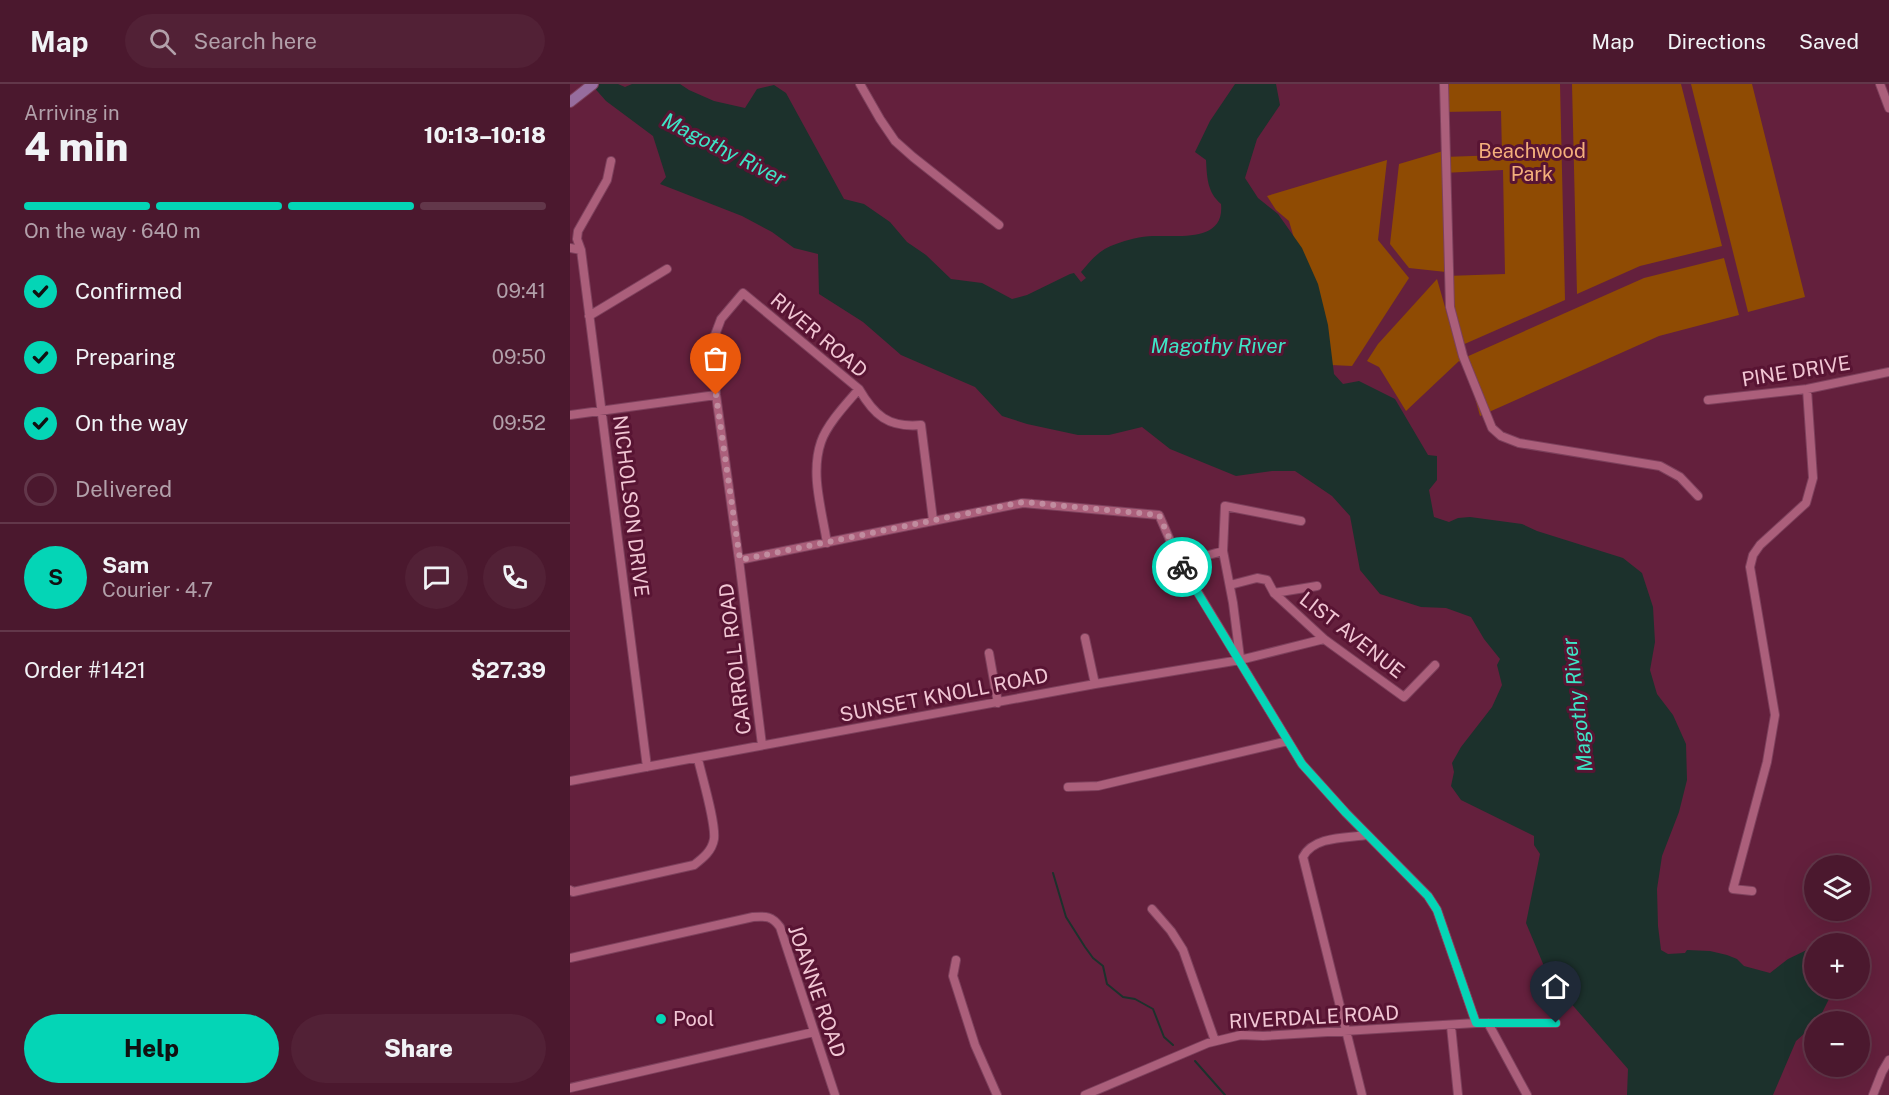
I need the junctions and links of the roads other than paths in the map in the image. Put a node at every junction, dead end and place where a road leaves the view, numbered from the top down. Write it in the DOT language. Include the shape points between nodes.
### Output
graph roads {
  1 [pos="593,84"];
  2 [pos="860,84"];
  3 [pos="1444,84"];
  4 [pos="1880,84"];
  5 [pos="570,102"];
  6 [pos="1889,108"];
  7 [pos="611,162"];
  8 [pos="999,225"];
  9 [pos="570,248"];
  10 [pos="581,249"];
  11 [pos="667,269"];
  12 [pos="743,293"];
  13 [pos="589,316"];
  14 [pos="1889,372"];
  15 [pos="859,388"];
  16 [pos="1807,388"];
  17 [pos="716,395"];
  18 [pos="1708,400"];
  19 [pos="602,411"];
  20 [pos="570,415"];
  21 [pos="1698,496"];
  22 [pos="933,520"];
  23 [pos="1301,521"];
  24 [pos="827,543"];
  25 [pos="1223,551"];
  26 [pos="740,560"];
  27 [pos="1180,563"];
  28 [pos="1230,585"];
  29 [pos="1317,586"];
  30 [pos="1274,593"];
  31 [pos="1085,638"];
  32 [pos="1324,639"];
  33 [pos="989,653"];
  34 [pos="1240,660"];
  35 [pos="1436,665"];
  36 [pos="1095,684"];
  37 [pos="998,703"];
  38 [pos="1288,741"];
  39 [pos="762,745"];
  40 [pos="698,759"];
  41 [pos="647,767"];
  42 [pos="570,781"];
  43 [pos="1068,787"];
  44 [pos="1367,835"];
  45 [pos="570,890"];
  46 [pos="1752,891"];
  47 [pos="1152,909"];
  48 [pos="570,958"];
  49 [pos="956,960"];
  50 [pos="1476,1023"];
  51 [pos="1488,1023"];
  52 [pos="1556,1023"];
  53 [pos="1451,1026"];
  54 [pos="1347,1031"];
  55 [pos="814,1032"];
  56 [pos="1215,1041"];
  57 [pos="1889,1060"];
  58 [pos="570,1088"];
  59 [pos="835,1095"];
  60 [pos="997,1095"];
  61 [pos="1085,1095"];
  62 [pos="1362,1095"];
  63 [pos="1458,1095"];
  64 [pos="1527,1095"];
  65 [pos="1873,1095"];
  1 -- 5 [label="main road"];
  2 -- 8 [label="street" via="895,141"];
  3 -- 21 [label="street" via="1450,307 1463,356 1492,428 1520,443 1660,466 1680,477"];
  4 -- 6 [label="street"];
  7 -- 10 [label="street, NICHOLSON DRIVE" via="607,180 578,231"];
  9 -- 10 [label="street"];
  10 -- 13 [label="street, NICHOLSON DRIVE"];
  11 -- 13 [label="street"];
  12 -- 15 [label="street, RIVER ROAD"];
  12 -- 17 [label="street, CARROLL ROAD" via="721,319 712,343"];
  13 -- 19 [label="street, NICHOLSON DRIVE"];
  14 -- 16 [label="street, PINE DRIVE"];
  15 -- 22 [label="street, RIVER ROAD" via="870,407 885,420 906,426 921,425"];
  15 -- 24 [label="street" via="821,440 815,468"];
  16 -- 18 [label="street, PINE DRIVE"];
  16 -- 46 [label="street" via="1813,478 1806,503 1760,545 1750,567 1775,715 1767,762 1733,889"];
  17 -- 19 [label="street"];
  17 -- 26 [label="street, CARROLL ROAD"];
  19 -- 20 [label="street"];
  19 -- 41 [label="street, NICHOLSON DRIVE"];
  22 -- 24 [label="street"];
  22 -- 27 [label="street" via="1023,502 1159,515"];
  23 -- 25 [label="street" via="1225,506"];
  24 -- 26 [label="street"];
  25 -- 27 [label="street"];
  25 -- 28 [label="street"];
  26 -- 39 [label="street, CARROLL ROAD"];
  27 -- 34 [label="street"];
  28 -- 30 [label="street, LIST AVENUE" via="1263,578"];
  28 -- 34 [label="street"];
  29 -- 30 [label="street"];
  30 -- 32 [label="street, LIST AVENUE"];
  31 -- 36 [label="street"];
  32 -- 34 [label="street, SUNSET KNOLL ROAD"];
  32 -- 35 [label="street, LIST AVENUE" via="1404,697"];
  33 -- 37 [label="street"];
  34 -- 36 [label="street, SUNSET KNOLL ROAD"];
  34 -- 38 [label="street"];
  36 -- 37 [label="street, SUNSET KNOLL ROAD"];
  37 -- 39 [label="street, SUNSET KNOLL ROAD"];
  38 -- 43 [label="street" via="1098,786"];
  38 -- 44 [label="street" via="1302,764"];
  39 -- 40 [label="street, SUNSET KNOLL ROAD"];
  40 -- 41 [label="street, SUNSET KNOLL ROAD"];
  40 -- 45 [label="street" via="713,824 714,840 706,856 694,865"];
  41 -- 42 [label="street, SUNSET KNOLL ROAD"];
  44 -- 50 [label="street" via="1419,885 1437,910"];
  44 -- 54 [label="street" via="1323,841 1312,845 1303,857"];
  47 -- 56 [label="street" via="1183,950"];
  48 -- 55 [label="street, JOANNE ROAD" via="769,916 780,927"];
  49 -- 60 [label="street" via="953,976 975,1045"];
  50 -- 51 [label="street, RIVERDALE ROAD"];
  50 -- 53 [label="street, RIVERDALE ROAD"];
  51 -- 52 [label="street, RIVERDALE ROAD"];
  51 -- 64 [label="street"];
  53 -- 54 [label="street, RIVERDALE ROAD"];
  53 -- 63 [label="street"];
  54 -- 56 [label="street, RIVERDALE ROAD" via="1242,1035"];
  54 -- 62 [label="street"];
  55 -- 58 [label="street"];
  55 -- 59 [label="street, JOANNE ROAD"];
  56 -- 61 [label="street, RIVERDALE ROAD"];
  57 -- 65 [label="street"];
}
